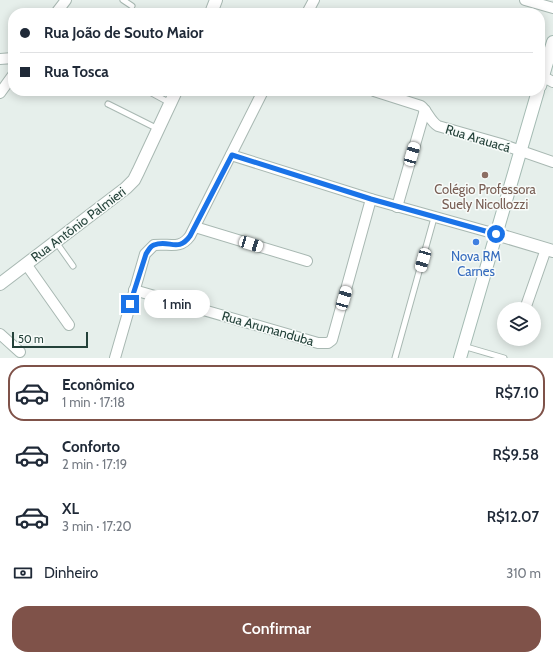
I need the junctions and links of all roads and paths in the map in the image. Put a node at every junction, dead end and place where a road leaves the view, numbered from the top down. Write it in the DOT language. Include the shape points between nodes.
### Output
graph roads {
  1 [pos="66,0"];
  2 [pos="123,0"];
  3 [pos="526,0"];
  4 [pos="132,6"];
  5 [pos="60,8"];
  6 [pos="553,8"];
  7 [pos="553,42"];
  8 [pos="545,75"];
  9 [pos="8,82"];
  10 [pos="0,93"];
  11 [pos="157,96"];
  12 [pos="174,96"];
  13 [pos="261,96"];
  14 [pos="391,96"];
  15 [pos="537,96"];
  16 [pos="108,104"];
  17 [pos="171,104"];
  18 [pos="425,110"];
  19 [pos="159,130"];
  20 [pos="521,151"];
  21 [pos="232,155"];
  22 [pos="553,162"];
  23 [pos="371,199"];
  24 [pos="397,207"];
  25 [pos="434,218"];
  26 [pos="194,227"];
  27 [pos="496,234"];
  28 [pos="55,242"];
  29 [pos="549,250"];
  30 [pos="307,261"];
  31 [pos="26,264"];
  32 [pos="73,266"];
  33 [pos="0,284"];
  34 [pos="134,290"];
  35 [pos="528,302"];
  36 [pos="69,325"];
  37 [pos="0,334"];
  38 [pos="463,346"];
  39 [pos="20,352"];
  40 [pos="115,358"];
  41 [pos="396,358"];
  42 [pos="460,358"];
  43 [pos="504,358"];
  1 -- 5 [label="street"];
  2 -- 4 [label="lane"];
  3 -- 6 [label="street"];
  7 -- 8 [label="street"];
  9 -- 10 [label="street"];
  11 -- 17 [label="lane"];
  12 -- 17 [label="street, Rua Antônio Palmieri"];
  13 -- 21 [label="street"];
  14 -- 18 [label="street, Rua Arauacá" via="412,102"];
  15 -- 20 [label="street"];
  16 -- 19 [label="lane"];
  17 -- 19 [label="street, Rua Antônio Palmieri"];
  18 -- 20 [label="street, Rua Arauacá" via="430,120 438,126"];
  18 -- 24 [label="street"];
  19 -- 28 [label="street, Rua Antônio Palmieri" via="130,184"];
  20 -- 22 [label="street, Rua Arauacá"];
  20 -- 27 [label="street"];
  21 -- 23 [label="street"];
  21 -- 26 [label="street"];
  23 -- 24 [label="street"];
  23 -- 34 [label="street, Rua Arumanduba" via="332,340 328,343 318,343"];
  24 -- 25 [label="street"];
  25 -- 27 [label="street"];
  25 -- 41 [label="lane"];
  26 -- 30 [label="street"];
  26 -- 34 [label="street" via="181,245 154,245 150,248"];
  27 -- 29 [label="street"];
  27 -- 38 [label="street"];
  28 -- 31 [label="street, Rua Antônio Palmieri"];
  28 -- 32 [label="lane"];
  29 -- 35 [label="street"];
  31 -- 33 [label="street, Rua Antônio Palmieri"];
  31 -- 36 [label="street"];
  34 -- 40 [label="street"];
  37 -- 39 [label="street"];
  38 -- 42 [label="street"];
  38 -- 43 [label="lane"];
}
